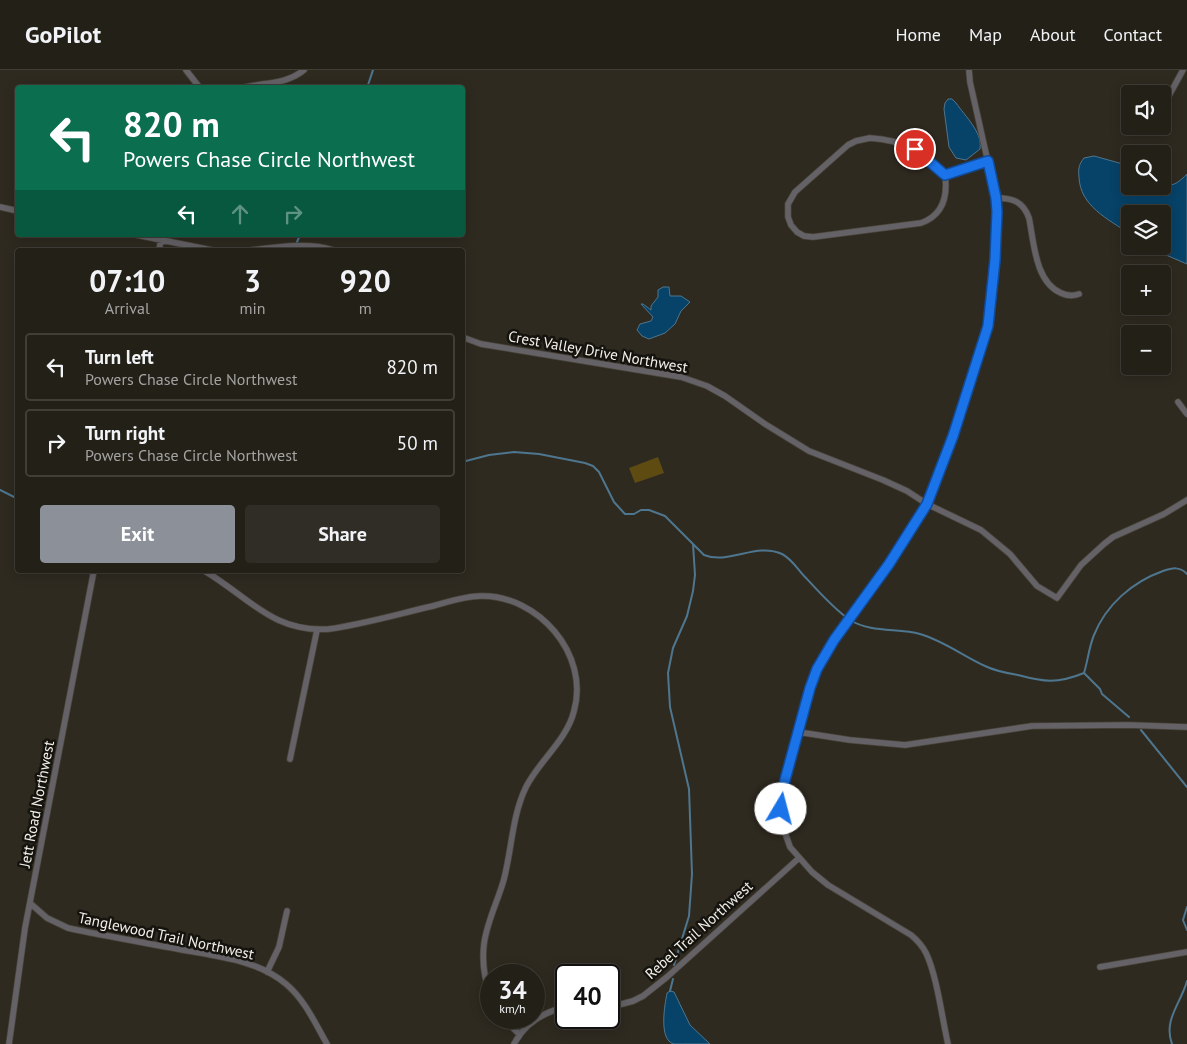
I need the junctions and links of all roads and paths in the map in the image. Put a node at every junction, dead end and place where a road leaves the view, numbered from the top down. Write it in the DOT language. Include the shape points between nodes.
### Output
graph roads {
  1 [pos="186,70"];
  2 [pos="304,70"];
  3 [pos="969,70"];
  4 [pos="1184,70"];
  5 [pos="198,85"];
  6 [pos="262,85"];
  7 [pos="1171,92"];
  8 [pos="988,161"];
  9 [pos="945,175"];
  10 [pos="996,198"];
  11 [pos="0,207"];
  12 [pos="15,210"];
  13 [pos="161,237"];
  14 [pos="203,248"];
  15 [pos="274,248"];
  16 [pos="323,248"];
  17 [pos="1079,294"];
  18 [pos="465,338"];
  19 [pos="1178,402"];
  20 [pos="1187,414"];
  21 [pos="1187,500"];
  22 [pos="927,504"];
  23 [pos="93,573"];
  24 [pos="207,573"];
  25 [pos="317,630"];
  26 [pos="1187,728"];
  27 [pos="798,732"];
  28 [pos="290,759"];
  29 [pos="798,858"];
  30 [pos="30,904"];
  31 [pos="287,910"];
  32 [pos="1187,952"];
  33 [pos="484,964"];
  34 [pos="1100,967"];
  35 [pos="268,972"];
  36 [pos="620,1004"];
  37 [pos="555,1010"];
  38 [pos="514,1029"];
  39 [pos="519,1034"];
  40 [pos="9,1044"];
  41 [pos="327,1044"];
  42 [pos="514,1044"];
  43 [pos="948,1044"];
  1 -- 5 [label="street"];
  2 -- 6 [label="street" via="283,82"];
  3 -- 8 [label="street"];
  4 -- 7 [label="street"];
  8 -- 9 [label="street"];
  8 -- 10 [label="street"];
  9 -- 9 [label="street" via="943,205 934,217 921,223 813,237 797,232 788,217 788,204 795,192 848,145 862,139 880,138 907,145"];
  10 -- 17 [label="street" via="1014,200 1026,210 1040,271 1047,284 1062,294"];
  10 -- 22 [label="street" via="995,260 988,326 953,436"];
  11 -- 12 [label="street"];
  13 -- 14 [label="street"];
  15 -- 16 [label="street"];
  18 -- 22 [label="street, Crest Valley Drive Northwest" via="481,344 695,381 726,396 809,451 883,480"];
  19 -- 20 [label="street"];
  21 -- 22 [label="street, Crest Valley Drive Northwest" via="1104,544 1081,565 1057,598 1038,586 991,537"];
  22 -- 27 [label="street" via="825,654 810,688"];
  23 -- 30 [label="street, Jett Road Northwest"];
  24 -- 25 [label="street" via="274,619 295,627"];
  25 -- 28 [label="street"];
  25 -- 33 [label="street" via="341,628 469,597 493,596 535,612 555,631 569,654 577,683 574,712 520,799 504,877 484,943"];
  26 -- 27 [label="street" via="1128,724 1032,726 905,745"];
  27 -- 29 [label="street" via="781,809 785,836"];
  29 -- 36 [label="street, Rebel Trail Northwest" via="667,977 636,999"];
  29 -- 43 [label="street" via="828,885 920,943 932,970"];
  30 -- 35 [label="street, Tanglewood Trail Northwest" via="47,918 68,928 237,961"];
  30 -- 40 [label="street, Jett Road Northwest"];
  31 -- 35 [label="street" via="279,947"];
  32 -- 34 [label="street"];
  35 -- 41 [label="street, Tanglewood Trail Northwest" via="299,998"];
  37 -- 39 [label="street" via="537,1018"];
  38 -- 39 [label="street"];
  39 -- 42 [label="street"];
}
